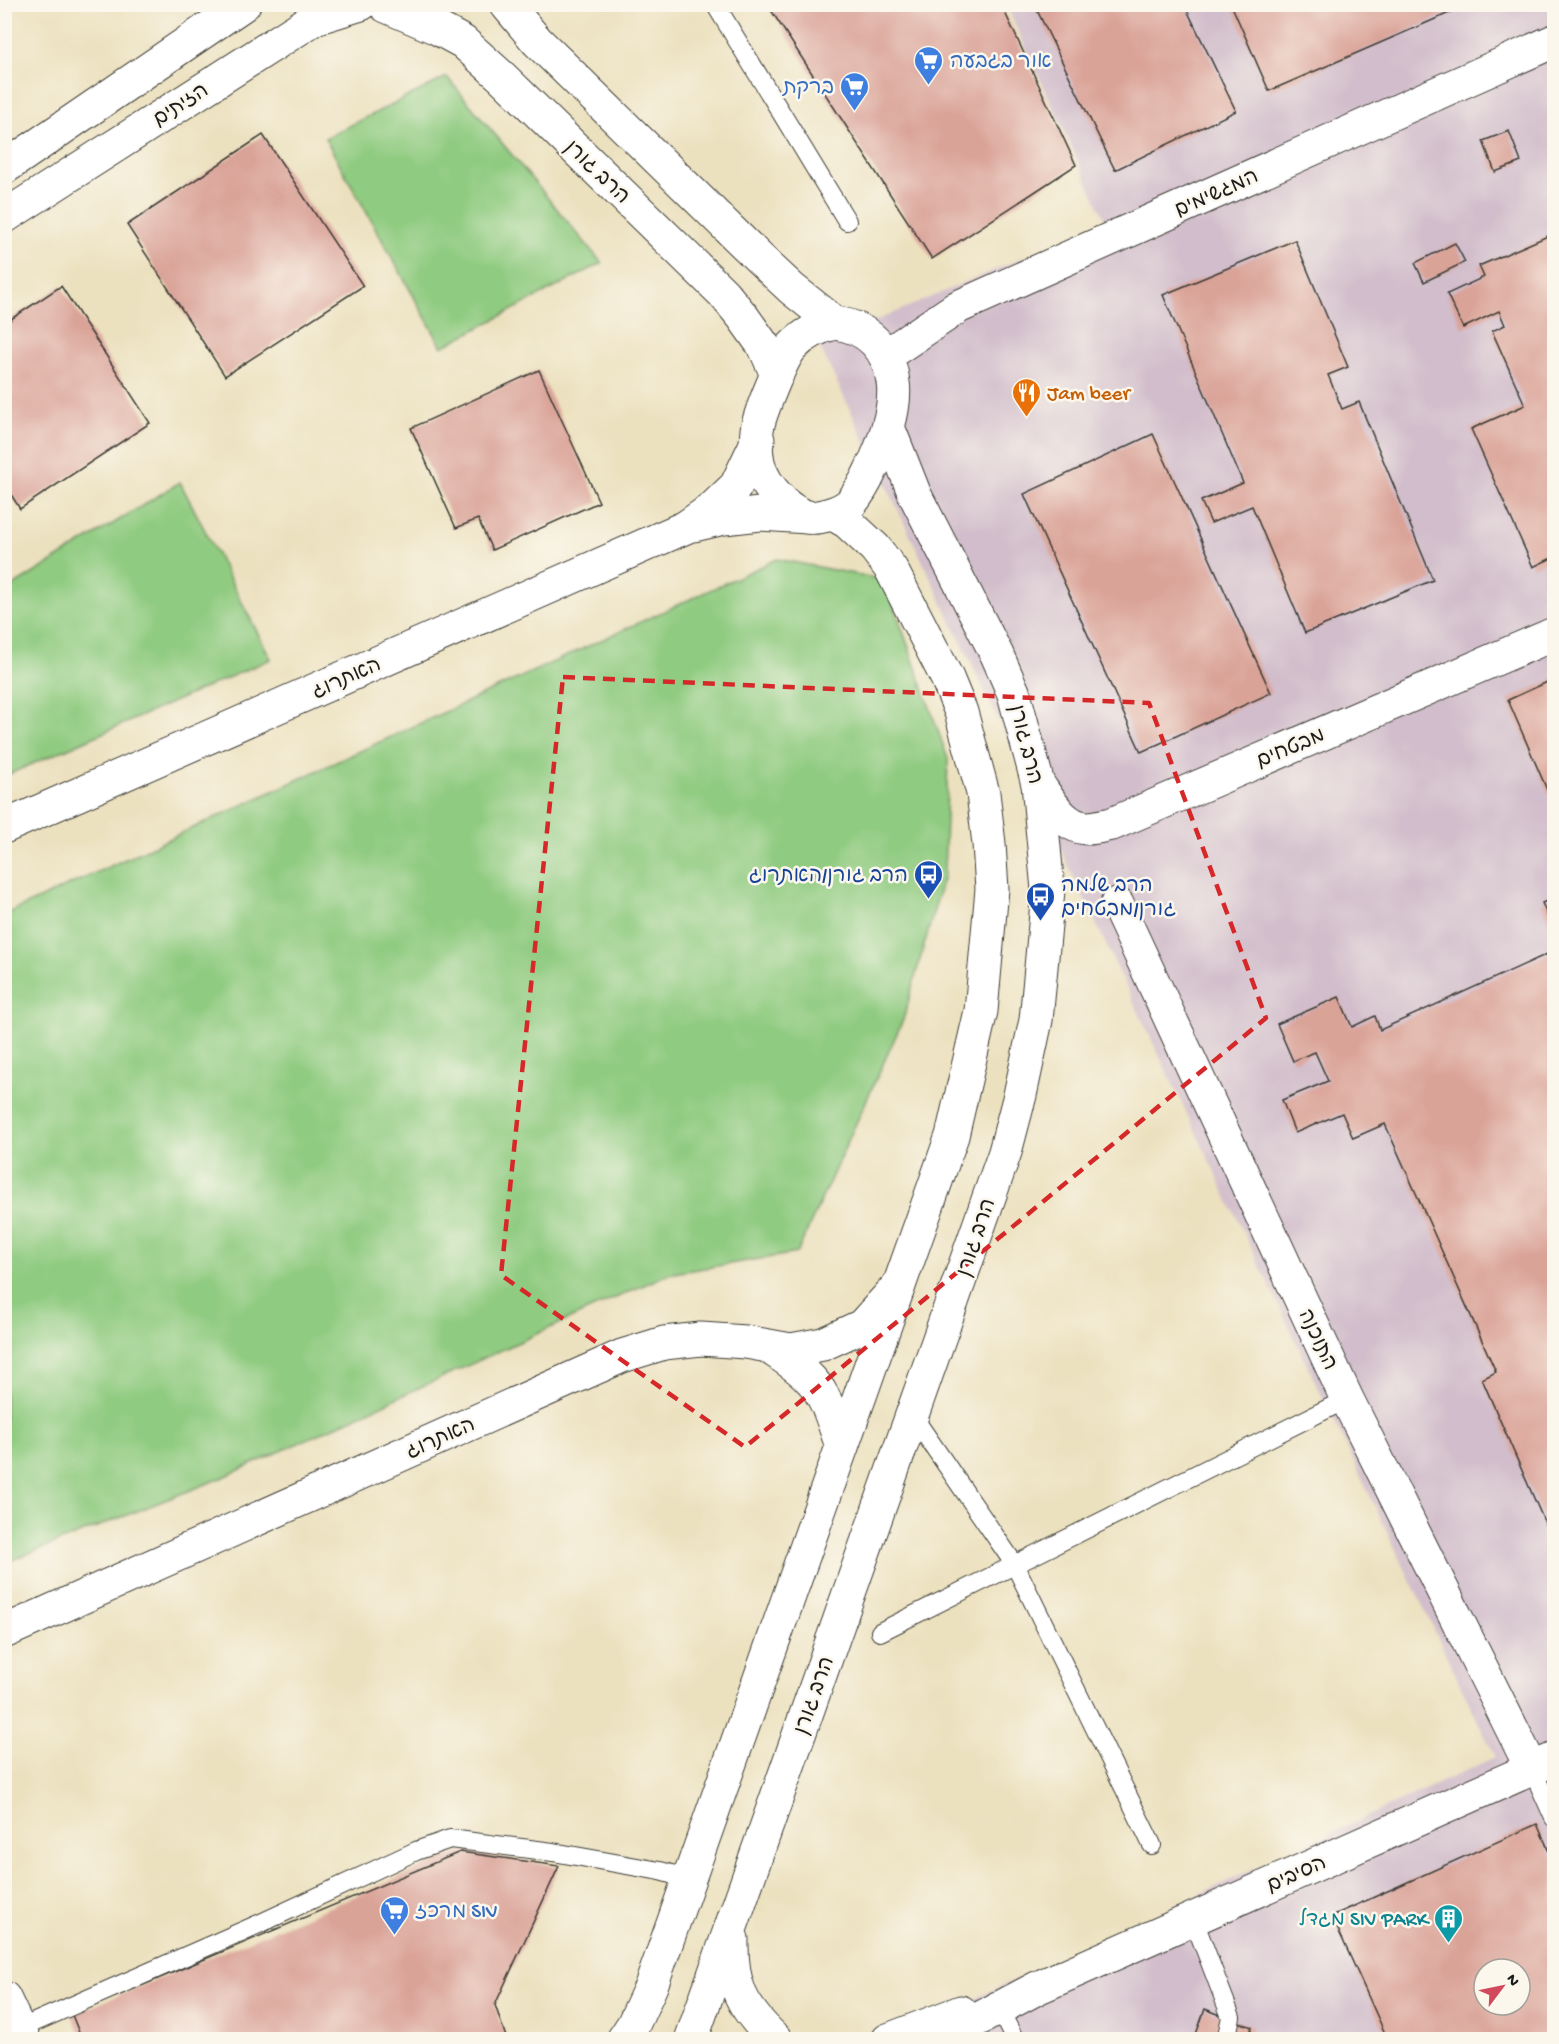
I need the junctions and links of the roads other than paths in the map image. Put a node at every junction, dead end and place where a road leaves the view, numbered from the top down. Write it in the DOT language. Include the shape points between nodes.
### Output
graph roads {
  1 [pos="244,4"];
  2 [pos="506,4"];
  3 [pos="715,4"];
  4 [pos="387,5"];
  5 [pos="1554,41"];
  6 [pos="4,168"];
  7 [pos="4,218"];
  8 [pos="847,221"];
  9 [pos="835,323"];
  10 [pos="885,356"];
  11 [pos="777,375"];
  12 [pos="888,427"];
  13 [pos="758,440"];
  14 [pos="820,516"];
  15 [pos="687,527"];
  16 [pos="1554,634"];
  17 [pos="1038,784"];
  18 [pos="4,827"];
  19 [pos="1117,904"];
  20 [pos="899,1285"];
  21 [pos="765,1345"];
  22 [pos="1347,1399"];
  23 [pos="912,1415"];
  24 [pos="842,1446"];
  25 [pos="1015,1565"];
  26 [pos="4,1632"];
  27 [pos="880,1632"];
  28 [pos="1543,1764"];
  29 [pos="1554,1818"];
  30 [pos="1152,1845"];
  31 [pos="689,1879"];
  32 [pos="1193,1918"];
  33 [pos="732,1923"];
  34 [pos="4,1998"];
  35 [pos="996,2004"];
  36 [pos="22,2034"];
  37 [pos="623,2040"];
  38 [pos="691,2040"];
  39 [pos="776,2040"];
  40 [pos="888,2040"];
  41 [pos="939,2040"];
  42 [pos="1015,2040"];
  43 [pos="1226,2040"];
  1 -- 6 [label="street"];
  2 -- 9 [label="street" via="537,41 750,250"];
  3 -- 8 [label="lane"];
  4 -- 7 [label="street, הזיתים" via="315,18"];
  4 -- 11 [label="street, הרב גורן" via="463,42 503,78 723,293 765,348"];
  5 -- 10 [label="street, המגשימים" via="958,307"];
  9 -- 10 [label="street" via="864,331"];
  9 -- 11 [label="street" via="819,327 791,348"];
  10 -- 12 [label="street" via="893,383"];
  11 -- 13 [label="street" via="757,429"];
  12 -- 14 [label="street" via="863,486 849,505"];
  12 -- 17 [label="street, הרב גורן" via="915,495 1014,693"];
  13 -- 14 [label="street" via="758,462 768,487 785,505"];
  13 -- 15 [label="street, האתרוג" via="736,486"];
  14 -- 15 [label="street, האתרוג" via="760,514"];
  14 -- 20 [label="street" via="847,522 891,569 962,712 983,794 989,844 992,889 981,1011 952,1136"];
  15 -- 18 [label="street, האתרוג"];
  16 -- 17 [label="street, מבטחים" via="1112,824 1086,828 1071,823 1058,813"];
  17 -- 23 [label="street, הרב גורן" via="1048,890 1036,1020 1005,1152"];
  19 -- 22 [label="street, התוכנה"];
  20 -- 21 [label="street" via="862,1326 823,1344 791,1350"];
  20 -- 24 [label="street"];
  21 -- 24 [label="street, האתרוג" via="797,1366 814,1383"];
  21 -- 26 [label="street, האתרוג" via="701,1339 664,1343 622,1356"];
  22 -- 25 [label="lane"];
  22 -- 28 [label="street, התוכנה"];
  23 -- 25 [label="lane"];
  23 -- 33 [label="street, הרב גורן"];
  24 -- 31 [label="street"];
  25 -- 27 [label="lane"];
  25 -- 30 [label="lane"];
  28 -- 29 [label="lane"];
  28 -- 32 [label="street, הסיבים"];
  31 -- 36 [label="lane" via="553,1852 450,1839 416,1851"];
  31 -- 37 [label="street" via="651,1986"];
  32 -- 35 [label="street, הסיבים"];
  32 -- 43 [label="lane" via="1231,2017"];
  33 -- 38 [label="street, הרב גורן"];
  33 -- 39 [label="street" via="736,1985 744,2004"];
  34 -- 36 [label="street"];
  35 -- 40 [label="street, הסיבים"];
  35 -- 41 [label="street, הסיבים"];
  35 -- 42 [label="lane"];
}
